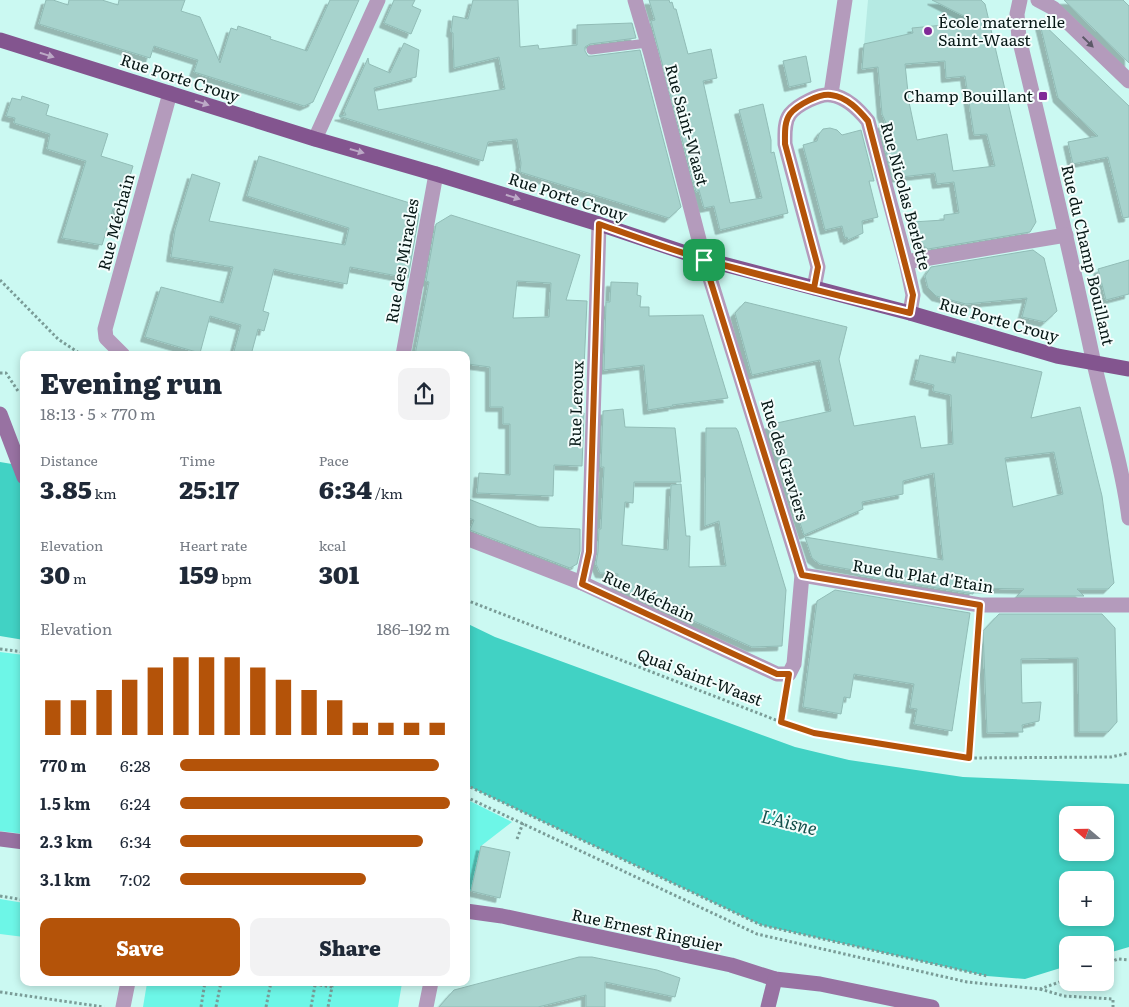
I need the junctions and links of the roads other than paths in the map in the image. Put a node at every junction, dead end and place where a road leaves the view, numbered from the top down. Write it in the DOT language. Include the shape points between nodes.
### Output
graph roads {
  1 [pos="378,0"];
  2 [pos="634,0"];
  3 [pos="844,0"];
  4 [pos="1020,0"];
  5 [pos="1038,0"];
  6 [pos="0,40"];
  7 [pos="647,43"];
  8 [pos="591,50"];
  9 [pos="1129,81"];
  10 [pos="170,93"];
  11 [pos="831,94"];
  12 [pos="315,139"];
  13 [pos="436,174"];
  14 [pos="599,224"];
  15 [pos="1066,235"];
  16 [pos="704,260"];
  17 [pos="906,262"];
  18 [pos="814,288"];
  19 [pos="910,313"];
  20 [pos="119,351"];
  21 [pos="404,351"];
  22 [pos="1094,362"];
  23 [pos="1129,369"];
  24 [pos="0,414"];
  25 [pos="20,466"];
  26 [pos="1129,518"];
  27 [pos="470,540"];
  28 [pos="802,575"];
  29 [pos="582,584"];
  30 [pos="1129,605"];
  31 [pos="789,674"];
  32 [pos="0,839"];
  33 [pos="20,842"];
  34 [pos="470,912"];
  35 [pos="775,979"];
  36 [pos="127,986"];
  37 [pos="430,986"];
  38 [pos="123,1007"];
  39 [pos="426,1007"];
  40 [pos="768,1007"];
  41 [pos="932,1007"];
  1 -- 12 [label="street"];
  2 -- 7 [label="street, Rue Saint-Waast"];
  3 -- 11 [label="street"];
  4 -- 15 [label="street, Rue du Champ Bouillant" via="1017,14 1019,38"];
  5 -- 9 [label="street, one-way" via="1053,8"];
  6 -- 10 [label="main road, Rue Porte Crouy, one-way"];
  7 -- 8 [label="lane"];
  7 -- 16 [label="street, Rue Saint-Waast"];
  10 -- 12 [label="main road, Rue Porte Crouy, one-way"];
  10 -- 20 [label="street, Rue Méchain" via="105,329 106,338"];
  11 -- 17 [label="street, Rue Nicolas Berlette" via="858,109 868,121"];
  11 -- 18 [label="street" via="803,103 790,114 785,128 785,144 818,267"];
  12 -- 13 [label="main road, Rue Porte Crouy, one-way"];
  13 -- 14 [label="main road, Rue Porte Crouy, one-way"];
  13 -- 21 [label="street, Rue des Miracles"];
  14 -- 16 [label="main road, Rue Porte Crouy"];
  14 -- 29 [label="street, Rue Leroux" via="589,552"];
  15 -- 17 [label="street"];
  15 -- 22 [label="street, Rue du Champ Bouillant"];
  16 -- 18 [label="main road, Rue Porte Crouy"];
  16 -- 28 [label="street, Rue des Graviers"];
  17 -- 19 [label="street, Rue Nicolas Berlette" via="913,295"];
  18 -- 19 [label="main road, Rue Porte Crouy"];
  19 -- 22 [label="main road, Rue Porte Crouy" via="1057,356"];
  22 -- 23 [label="main road, Rue Porte Crouy"];
  22 -- 26 [label="street, Rue du Champ Bouillant" via="1125,487"];
  24 -- 25 [label="main road"];
  27 -- 29 [label="street, Rue Méchain"];
  28 -- 30 [label="street, Rue du Plat d'Etain" via="980,605"];
  28 -- 31 [label="street, Rue des Graviers" via="794,664"];
  29 -- 31 [label="street, Rue Méchain" via="777,674"];
  32 -- 33 [label="main road"];
  34 -- 35 [label="main road, Rue Ernest Ringuier" via="731,965"];
  35 -- 40 [label="main road"];
  35 -- 41 [label="main road, Rue Ernest Ringuier" via="820,984"];
  36 -- 38 [label="street"];
  37 -- 39 [label="street"];
}
